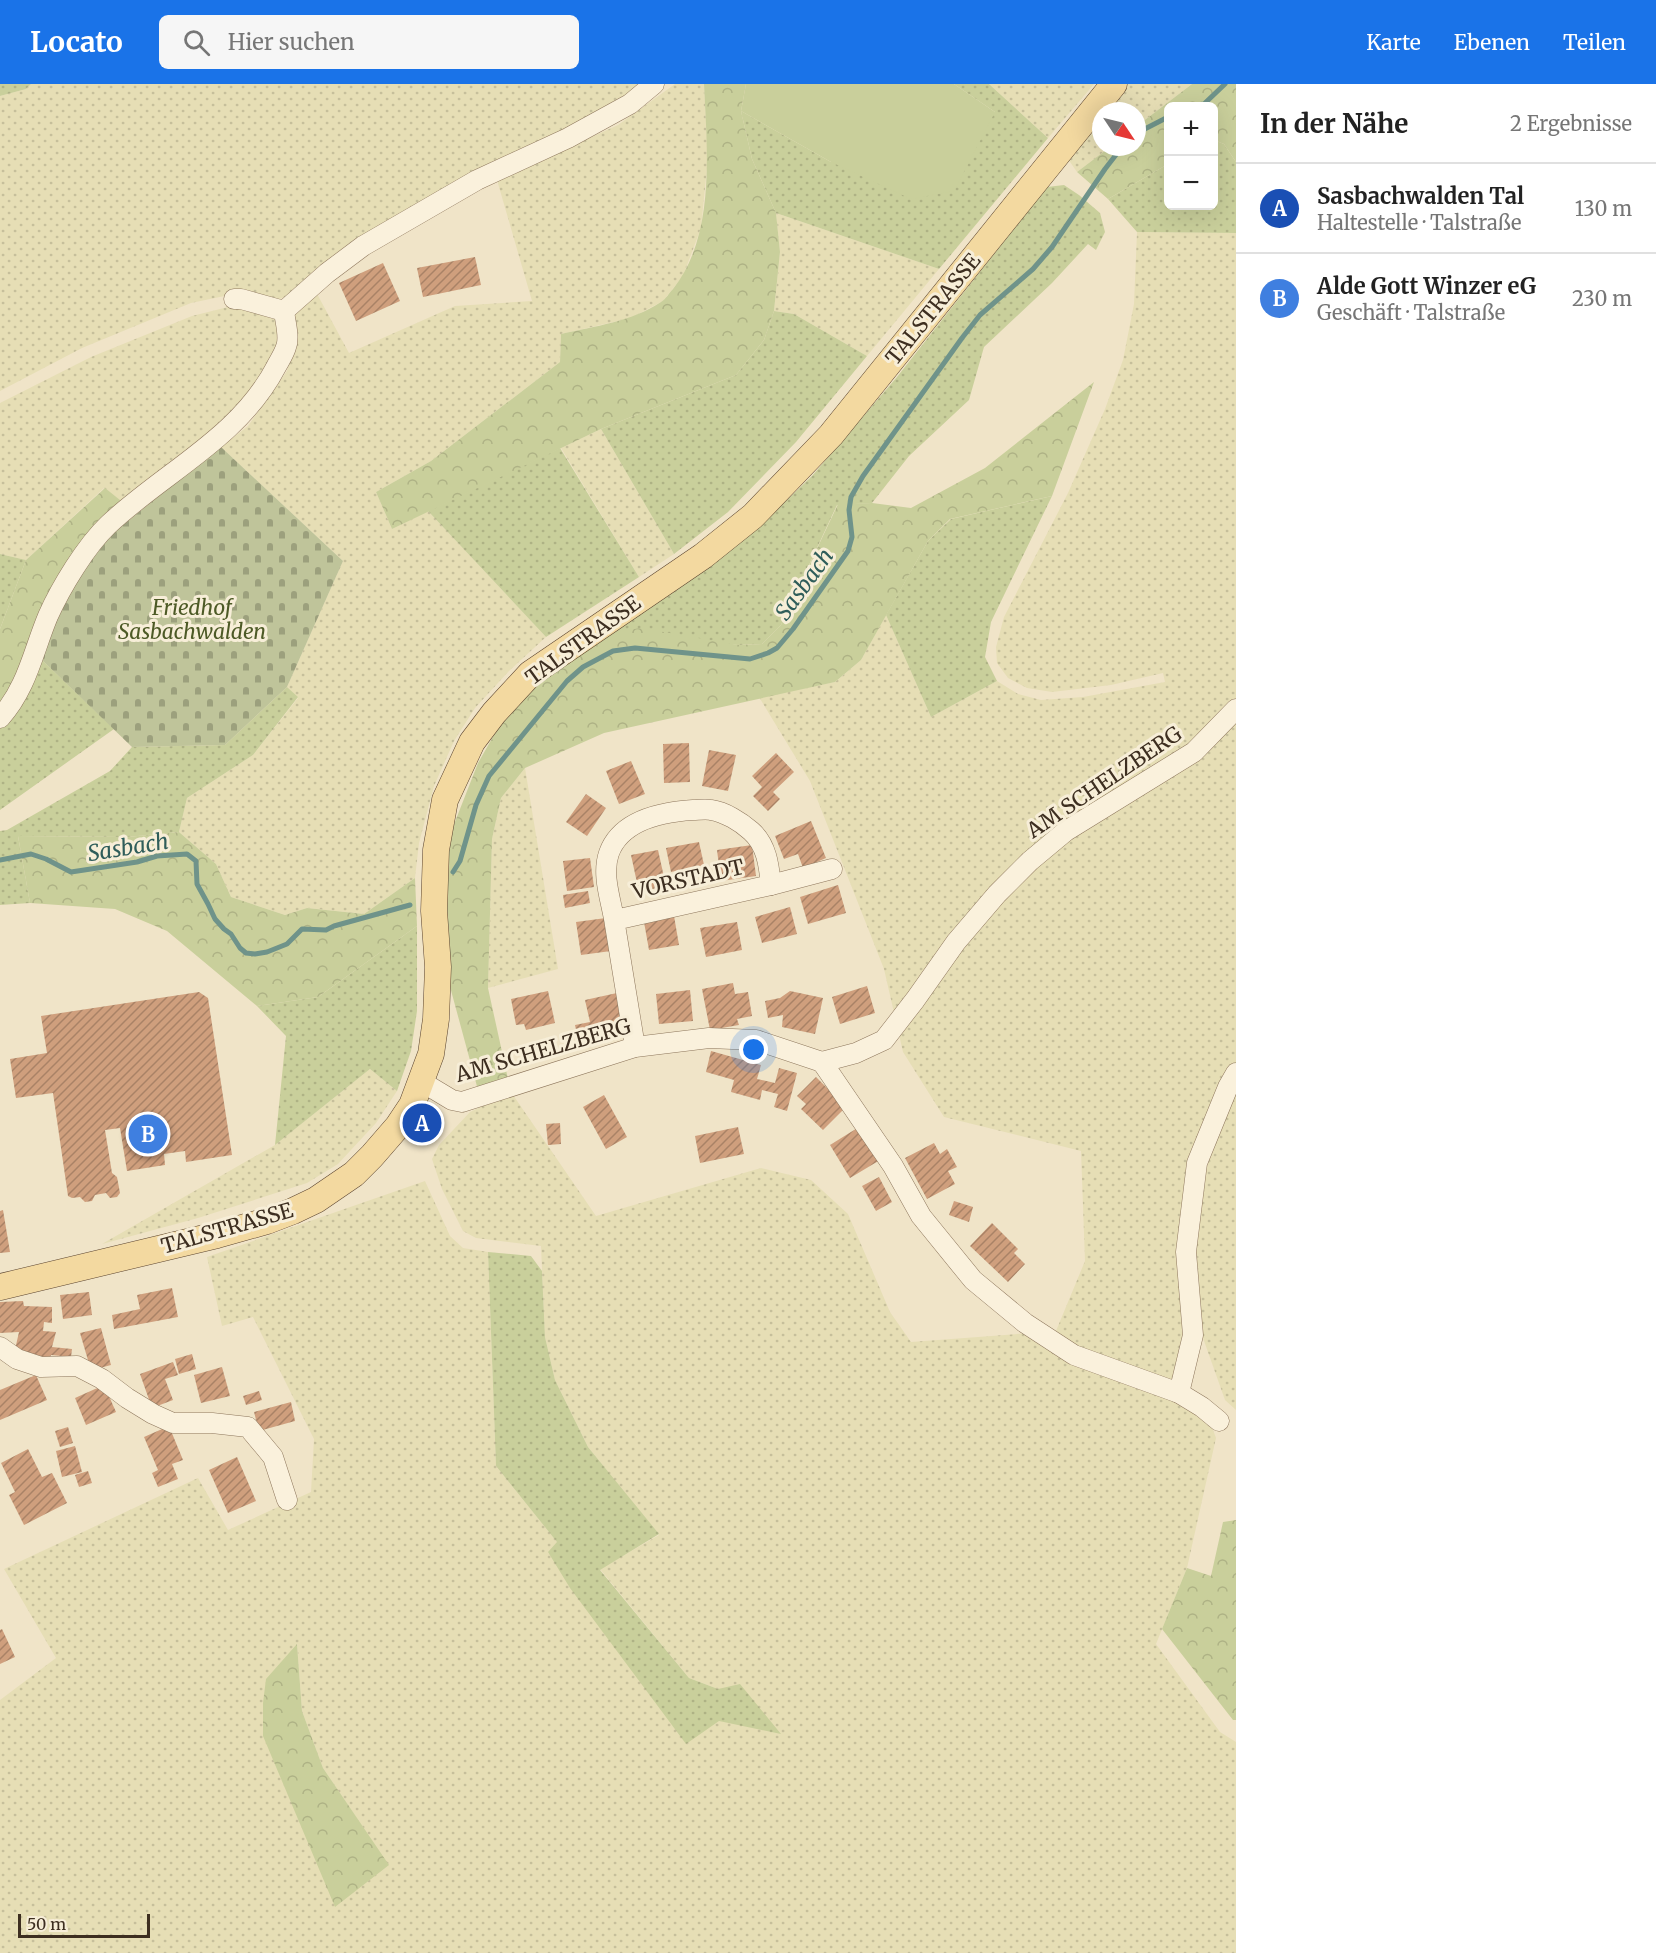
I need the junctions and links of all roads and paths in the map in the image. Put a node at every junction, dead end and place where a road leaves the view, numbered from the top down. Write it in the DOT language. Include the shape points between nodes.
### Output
graph roads {
  1 [pos="654,84"];
  2 [pos="1114,84"];
  3 [pos="234,299"];
  4 [pos="284,311"];
  5 [pos="1236,709"];
  6 [pos="0,718"];
  7 [pos="832,868"];
  8 [pos="771,885"];
  9 [pos="615,920"];
  10 [pos="635,1047"];
  11 [pos="822,1062"];
  12 [pos="1236,1073"];
  13 [pos="422,1082"];
  14 [pos="0,1287"];
  15 [pos="0,1347"];
  16 [pos="1179,1393"];
  17 [pos="1219,1421"];
  18 [pos="287,1500"];
  1 -- 4 [label="street" via="630,104 477,180 363,246"];
  2 -- 13 [label="main road, TALSTRASSE" via="831,435 753,516 704,556 530,674 472,742 445,800 436,850 436,1019"];
  3 -- 4 [label="street"];
  4 -- 6 [label="street" via="287,345 268,382 232,426 107,526 75,567 48,615 29,669 13,703"];
  5 -- 11 [label="street, AM SCHELZBERG" via="1194,752 1066,831 1030,861 956,942 884,1040"];
  7 -- 8 [label="street, VORSTADT"];
  8 -- 9 [label="street, VORSTADT"];
  8 -- 9 [label="street, VORSTADT" via="767,855 753,832 736,820 711,809 652,817 619,835 609,854 606,876"];
  9 -- 10 [label="street, VORSTADT"];
  10 -- 11 [label="street, AM SCHELZBERG" via="709,1038 756,1040"];
  10 -- 13 [label="street, AM SCHELZBERG" via="462,1102"];
  11 -- 16 [label="street" via="893,1166 921,1216 973,1280 1024,1323 1074,1355"];
  12 -- 16 [label="street" via="1197,1163 1186,1252 1193,1335"];
  13 -- 14 [label="main road, TALSTRASSE" via="399,1126 354,1174 292,1211 217,1235"];
  15 -- 18 [label="street" via="17,1359 41,1367 77,1366 173,1423 248,1427 273,1457"];
  16 -- 17 [label="street"];
}
